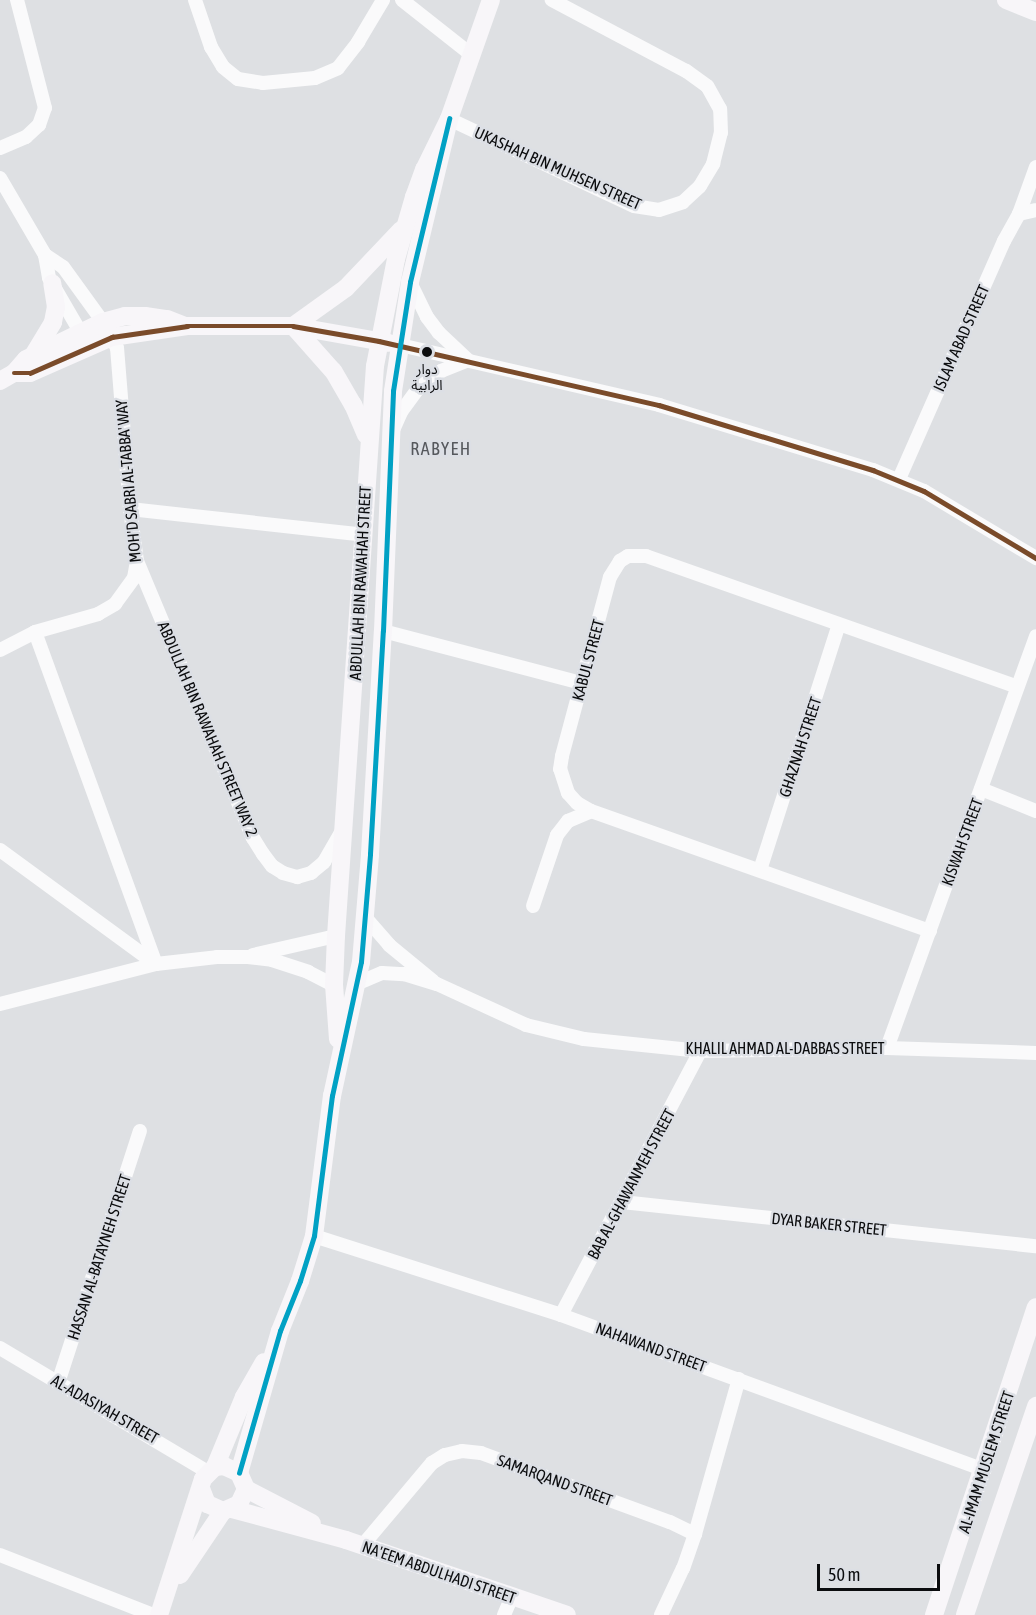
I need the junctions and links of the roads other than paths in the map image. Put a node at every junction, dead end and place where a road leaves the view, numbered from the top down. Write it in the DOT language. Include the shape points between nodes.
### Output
graph roads {
  1 [pos="17,0"];
  2 [pos="195,0"];
  3 [pos="383,0"];
  4 [pos="402,0"];
  5 [pos="490,0"];
  6 [pos="552,0"];
  7 [pos="1006,0"];
  8 [pos="1036,12"];
  9 [pos="473,56"];
  10 [pos="449,119"];
  11 [pos="0,148"];
  12 [pos="1036,167"];
  13 [pos="0,178"];
  14 [pos="1036,210"];
  15 [pos="1019,214"];
  16 [pos="406,224"];
  17 [pos="45,255"];
  18 [pos="410,282"];
  19 [pos="52,284"];
  20 [pos="293,326"];
  21 [pos="107,329"];
  22 [pos="85,339"];
  23 [pos="379,341"];
  24 [pos="400,345"];
  25 [pos="32,356"];
  26 [pos="468,360"];
  27 [pos="7,377"];
  28 [pos="390,438"];
  29 [pos="368,442"];
  30 [pos="899,479"];
  31 [pos="130,509"];
  32 [pos="364,535"];
  33 [pos="1036,558"];
  34 [pos="137,561"];
  35 [pos="839,624"];
  36 [pos="383,630"];
  37 [pos="35,632"];
  38 [pos="1036,636"];
  39 [pos="0,650"];
  40 [pos="581,683"];
  41 [pos="1017,687"];
  42 [pos="981,789"];
  43 [pos="591,811"];
  44 [pos="1036,811"];
  45 [pos="345,825"];
  46 [pos="0,850"];
  47 [pos="760,870"];
  48 [pos="533,906"];
  49 [pos="365,917"];
  50 [pos="930,931"];
  51 [pos="336,936"];
  52 [pos="248,957"];
  53 [pos="156,964"];
  54 [pos="356,984"];
  55 [pos="436,984"];
  56 [pos="334,985"];
  57 [pos="0,1004"];
  58 [pos="887,1048"];
  59 [pos="700,1051"];
  60 [pos="1036,1053"];
  61 [pos="339,1058"];
  62 [pos="140,1131"];
  63 [pos="622,1202"];
  64 [pos="314,1236"];
  65 [pos="1036,1246"];
  66 [pos="1036,1307"];
  67 [pos="561,1315"];
  68 [pos="280,1331"];
  69 [pos="0,1348"];
  70 [pos="739,1379"];
  71 [pos="58,1383"];
  72 [pos="1036,1406"];
  73 [pos="984,1470"];
  74 [pos="208,1476"];
  75 [pos="242,1481"];
  76 [pos="227,1510"];
  77 [pos="695,1534"];
  78 [pos="354,1543"];
  79 [pos="0,1555"];
  80 [pos="167,1594"];
  81 [pos="512,1596"];
  82 [pos="153,1615"];
  83 [pos="159,1615"];
  84 [pos="504,1615"];
  85 [pos="567,1615"];
  86 [pos="661,1615"];
  87 [pos="934,1615"];
  88 [pos="965,1615"];
  1 -- 11 [label="street" via="45,108 39,125 26,137"];
  2 -- 3 [label="street" via="211,47 223,67 238,79 263,83 315,78 338,68"];
  4 -- 9 [label="street"];
  5 -- 9 [label="street, ABDULLAH BIN RAWAHAH STREET"];
  6 -- 10 [label="street, UKASHAH BIN MUHSEN STREET" via="707,86 720,109 721,133 713,164 700,186 683,202 659,210 634,206"];
  7 -- 8 [label="street"];
  9 -- 10 [label="street, ABDULLAH BIN RAWAHAH STREET"];
  10 -- 16 [label="street, ABDULLAH BIN RAWAHAH STREET" via="424,170"];
  10 -- 18 [label="street, ABDULLAH BIN RAWAHAH STREET"];
  12 -- 15 [label="street, ISLAM ABAD STREET"];
  13 -- 17 [label="street"];
  14 -- 15 [label="street"];
  15 -- 30 [label="street, ISLAM ABAD STREET"];
  16 -- 20 [label="street" via="346,288"];
  16 -- 23 [label="street, ABDULLAH BIN RAWAHAH STREET"];
  17 -- 19 [label="street"];
  17 -- 21 [label="street" via="63,267"];
  18 -- 24 [label="street, ABDULLAH BIN RAWAHAH STREET"];
  18 -- 26 [label="street" via="427,317"];
  19 -- 22 [label="street"];
  19 -- 25 [label="street" via="56,307 53,322"];
  20 -- 21 [label="street" via="187,326 167,319 125,316"];
  20 -- 23 [label="street"];
  20 -- 29 [label="street" via="344,387"];
  21 -- 22 [label="street"];
  21 -- 31 [label="street, MOH'D SABRI AL-TABBA' WAY" via="120,367"];
  22 -- 25 [label="street"];
  22 -- 27 [label="street" via="30,373"];
  23 -- 24 [label="street"];
  23 -- 29 [label="street, ABDULLAH BIN RAWAHAH STREET"];
  24 -- 26 [label="street"];
  24 -- 28 [label="street, ABDULLAH BIN RAWAHAH STREET"];
  25 -- 27 [label="street"];
  26 -- 28 [label="street" via="441,371 418,389 401,412"];
  26 -- 30 [label="street" via="659,405"];
  28 -- 36 [label="street, ABDULLAH BIN RAWAHAH STREET"];
  29 -- 32 [label="street, ABDULLAH BIN RAWAHAH STREET"];
  30 -- 33 [label="street"];
  31 -- 32 [label="street"];
  31 -- 34 [label="street, MOH'D SABRI AL-TABBA' WAY"];
  32 -- 45 [label="street, ABDULLAH BIN RAWAHAH STREET"];
  34 -- 37 [label="street, MOH'D SABRI AL-TABBA' WAY" via="134,578 115,604 98,614"];
  34 -- 45 [label="street, ABDULLAH BIN RAWAHAH STREET WAY 2" via="262,854 284,873 297,877 311,873 328,856"];
  35 -- 40 [label="street, KABUL STREET" via="646,556 628,556 610,577"];
  35 -- 41 [label="street, KABUL STREET"];
  35 -- 47 [label="street, GHAZNAH STREET"];
  36 -- 40 [label="street"];
  36 -- 49 [label="street, ABDULLAH BIN RAWAHAH STREET"];
  37 -- 39 [label="street, MOH'D SABRI AL-TABBA' WAY"];
  37 -- 53 [label="street"];
  38 -- 41 [label="street, KISWAH STREET"];
  40 -- 43 [label="street, KABUL STREET" via="560,769 568,793"];
  41 -- 42 [label="street, KISWAH STREET"];
  42 -- 44 [label="street"];
  42 -- 50 [label="street, KISWAH STREET"];
  43 -- 47 [label="street, KABUL STREET"];
  43 -- 48 [label="street" via="568,821 557,835"];
  45 -- 51 [label="street, ABDULLAH BIN RAWAHAH STREET"];
  46 -- 53 [label="street"];
  47 -- 50 [label="street, KABUL STREET"];
  49 -- 54 [label="street, ABDULLAH BIN RAWAHAH STREET"];
  49 -- 55 [label="street, KHALIL AHMAD AL-DABBAS STREET" via="388,945"];
  50 -- 58 [label="street, KISWAH STREET"];
  51 -- 52 [label="street"];
  51 -- 56 [label="street, ABDULLAH BIN RAWAHAH STREET"];
  52 -- 53 [label="street"];
  52 -- 56 [label="street" via="295,967"];
  53 -- 57 [label="street"];
  54 -- 55 [label="street, KHALIL AHMAD AL-DABBAS STREET" via="382,974 404,974"];
  54 -- 61 [label="street, ABDULLAH BIN RAWAHAH STREET"];
  55 -- 59 [label="street, KHALIL AHMAD AL-DABBAS STREET" via="526,1025 557,1034"];
  56 -- 61 [label="street, ABDULLAH BIN RAWAHAH STREET"];
  58 -- 59 [label="street, KHALIL AHMAD AL-DABBAS STREET"];
  58 -- 60 [label="street, KHALIL AHMAD AL-DABBAS STREET"];
  59 -- 63 [label="street, BAB AL-GHAWANMEH STREET"];
  61 -- 64 [label="street, ABDULLAH BIN RAWAHAH STREET"];
  62 -- 71 [label="street, HASSAN AL-BATAYNEH STREET"];
  63 -- 65 [label="street, DYAR BAKER STREET"];
  63 -- 67 [label="street, BAB AL-GHAWANMEH STREET"];
  64 -- 67 [label="street, NAHAWAND STREET"];
  64 -- 68 [label="street, ABDULLAH BIN RAWAHAH STREET"];
  66 -- 73 [label="street, AL-IMAM MUSLEM STREET"];
  67 -- 70 [label="street, NAHAWAND STREET"];
  68 -- 74 [label="street, ABDULLAH BIN RAWAHAH STREET"];
  68 -- 75 [label="street, ABDULLAH BIN RAWAHAH STREET"];
  69 -- 71 [label="street, AL-ADASIYAH STREET"];
  70 -- 73 [label="street, NAHAWAND STREET"];
  70 -- 77 [label="street"];
  71 -- 74 [label="street, AL-ADASIYAH STREET"];
  72 -- 88 [label="street, AL-IMAM MUSLEM STREET"];
  73 -- 87 [label="street, AL-IMAM MUSLEM STREET"];
  74 -- 75 [label="street" via="224,1466"];
  74 -- 76 [label="street" via="207,1504"];
  74 -- 80 [label="street, ABDULLAH BIN RAWAHAH STREET"];
  75 -- 76 [label="street" via="244,1497"];
  75 -- 78 [label="street, NA'EEM ABDULHADI STREET"];
  76 -- 78 [label="street, NA'EEM ABDULHADI STREET"];
  76 -- 80 [label="street, ABDULLAH BIN RAWAHAH STREET"];
  77 -- 78 [label="street, SAMARQAND STREET" via="489,1456 462,1451 432,1463"];
  77 -- 86 [label="street"];
  78 -- 81 [label="street, NA'EEM ABDULHADI STREET"];
  79 -- 82 [label="street"];
  80 -- 83 [label="street, ABDULLAH BIN RAWAHAH STREET"];
  81 -- 84 [label="street"];
  81 -- 85 [label="street, NA'EEM ABDULHADI STREET"];
}
